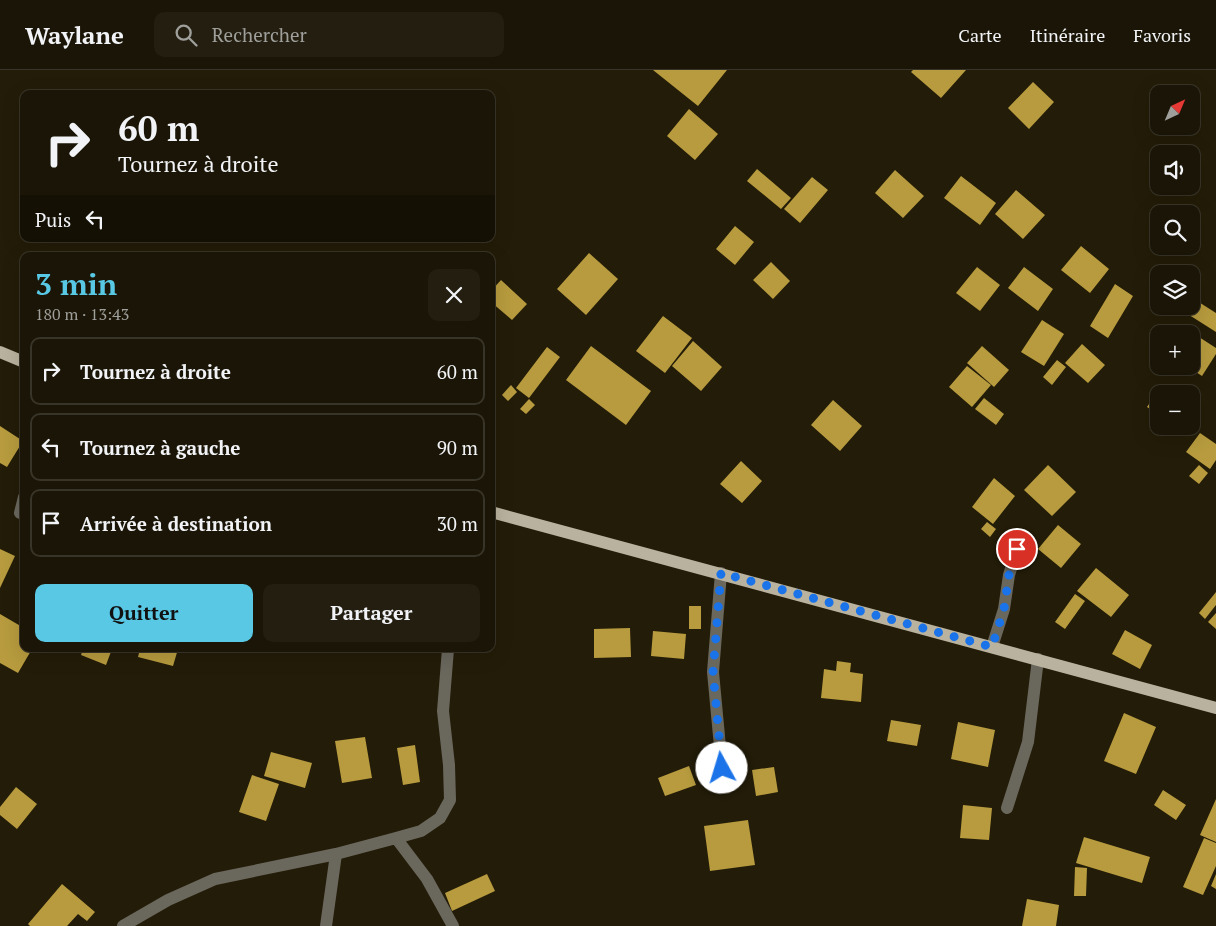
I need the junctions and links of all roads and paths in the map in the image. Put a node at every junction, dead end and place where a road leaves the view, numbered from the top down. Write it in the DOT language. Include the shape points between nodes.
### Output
graph roads {
  1 [pos="0,352"];
  2 [pos="20,360"];
  3 [pos="495,513"];
  4 [pos="1017,549"];
  5 [pos="721,573"];
  6 [pos="992,647"];
  7 [pos="448,652"];
  8 [pos="1038,659"];
  9 [pos="1216,708"];
  10 [pos="722,768"];
  11 [pos="1007,808"];
  12 [pos="396,838"];
  13 [pos="336,854"];
  14 [pos="123,926"];
  15 [pos="326,926"];
  16 [pos="453,926"];
  1 -- 2 [label="main road"];
  3 -- 5 [label="main road"];
  4 -- 6 [label="street"];
  5 -- 6 [label="main road"];
  5 -- 10 [label="street" via="713,672"];
  6 -- 8 [label="main road"];
  7 -- 12 [label="street" via="443,710 450,800 440,818 421,831"];
  8 -- 9 [label="main road"];
  8 -- 11 [label="street" via="1028,742"];
  12 -- 13 [label="street"];
  12 -- 16 [label="street" via="427,879"];
  13 -- 14 [label="street" via="215,879 168,900"];
  13 -- 15 [label="street"];
}
